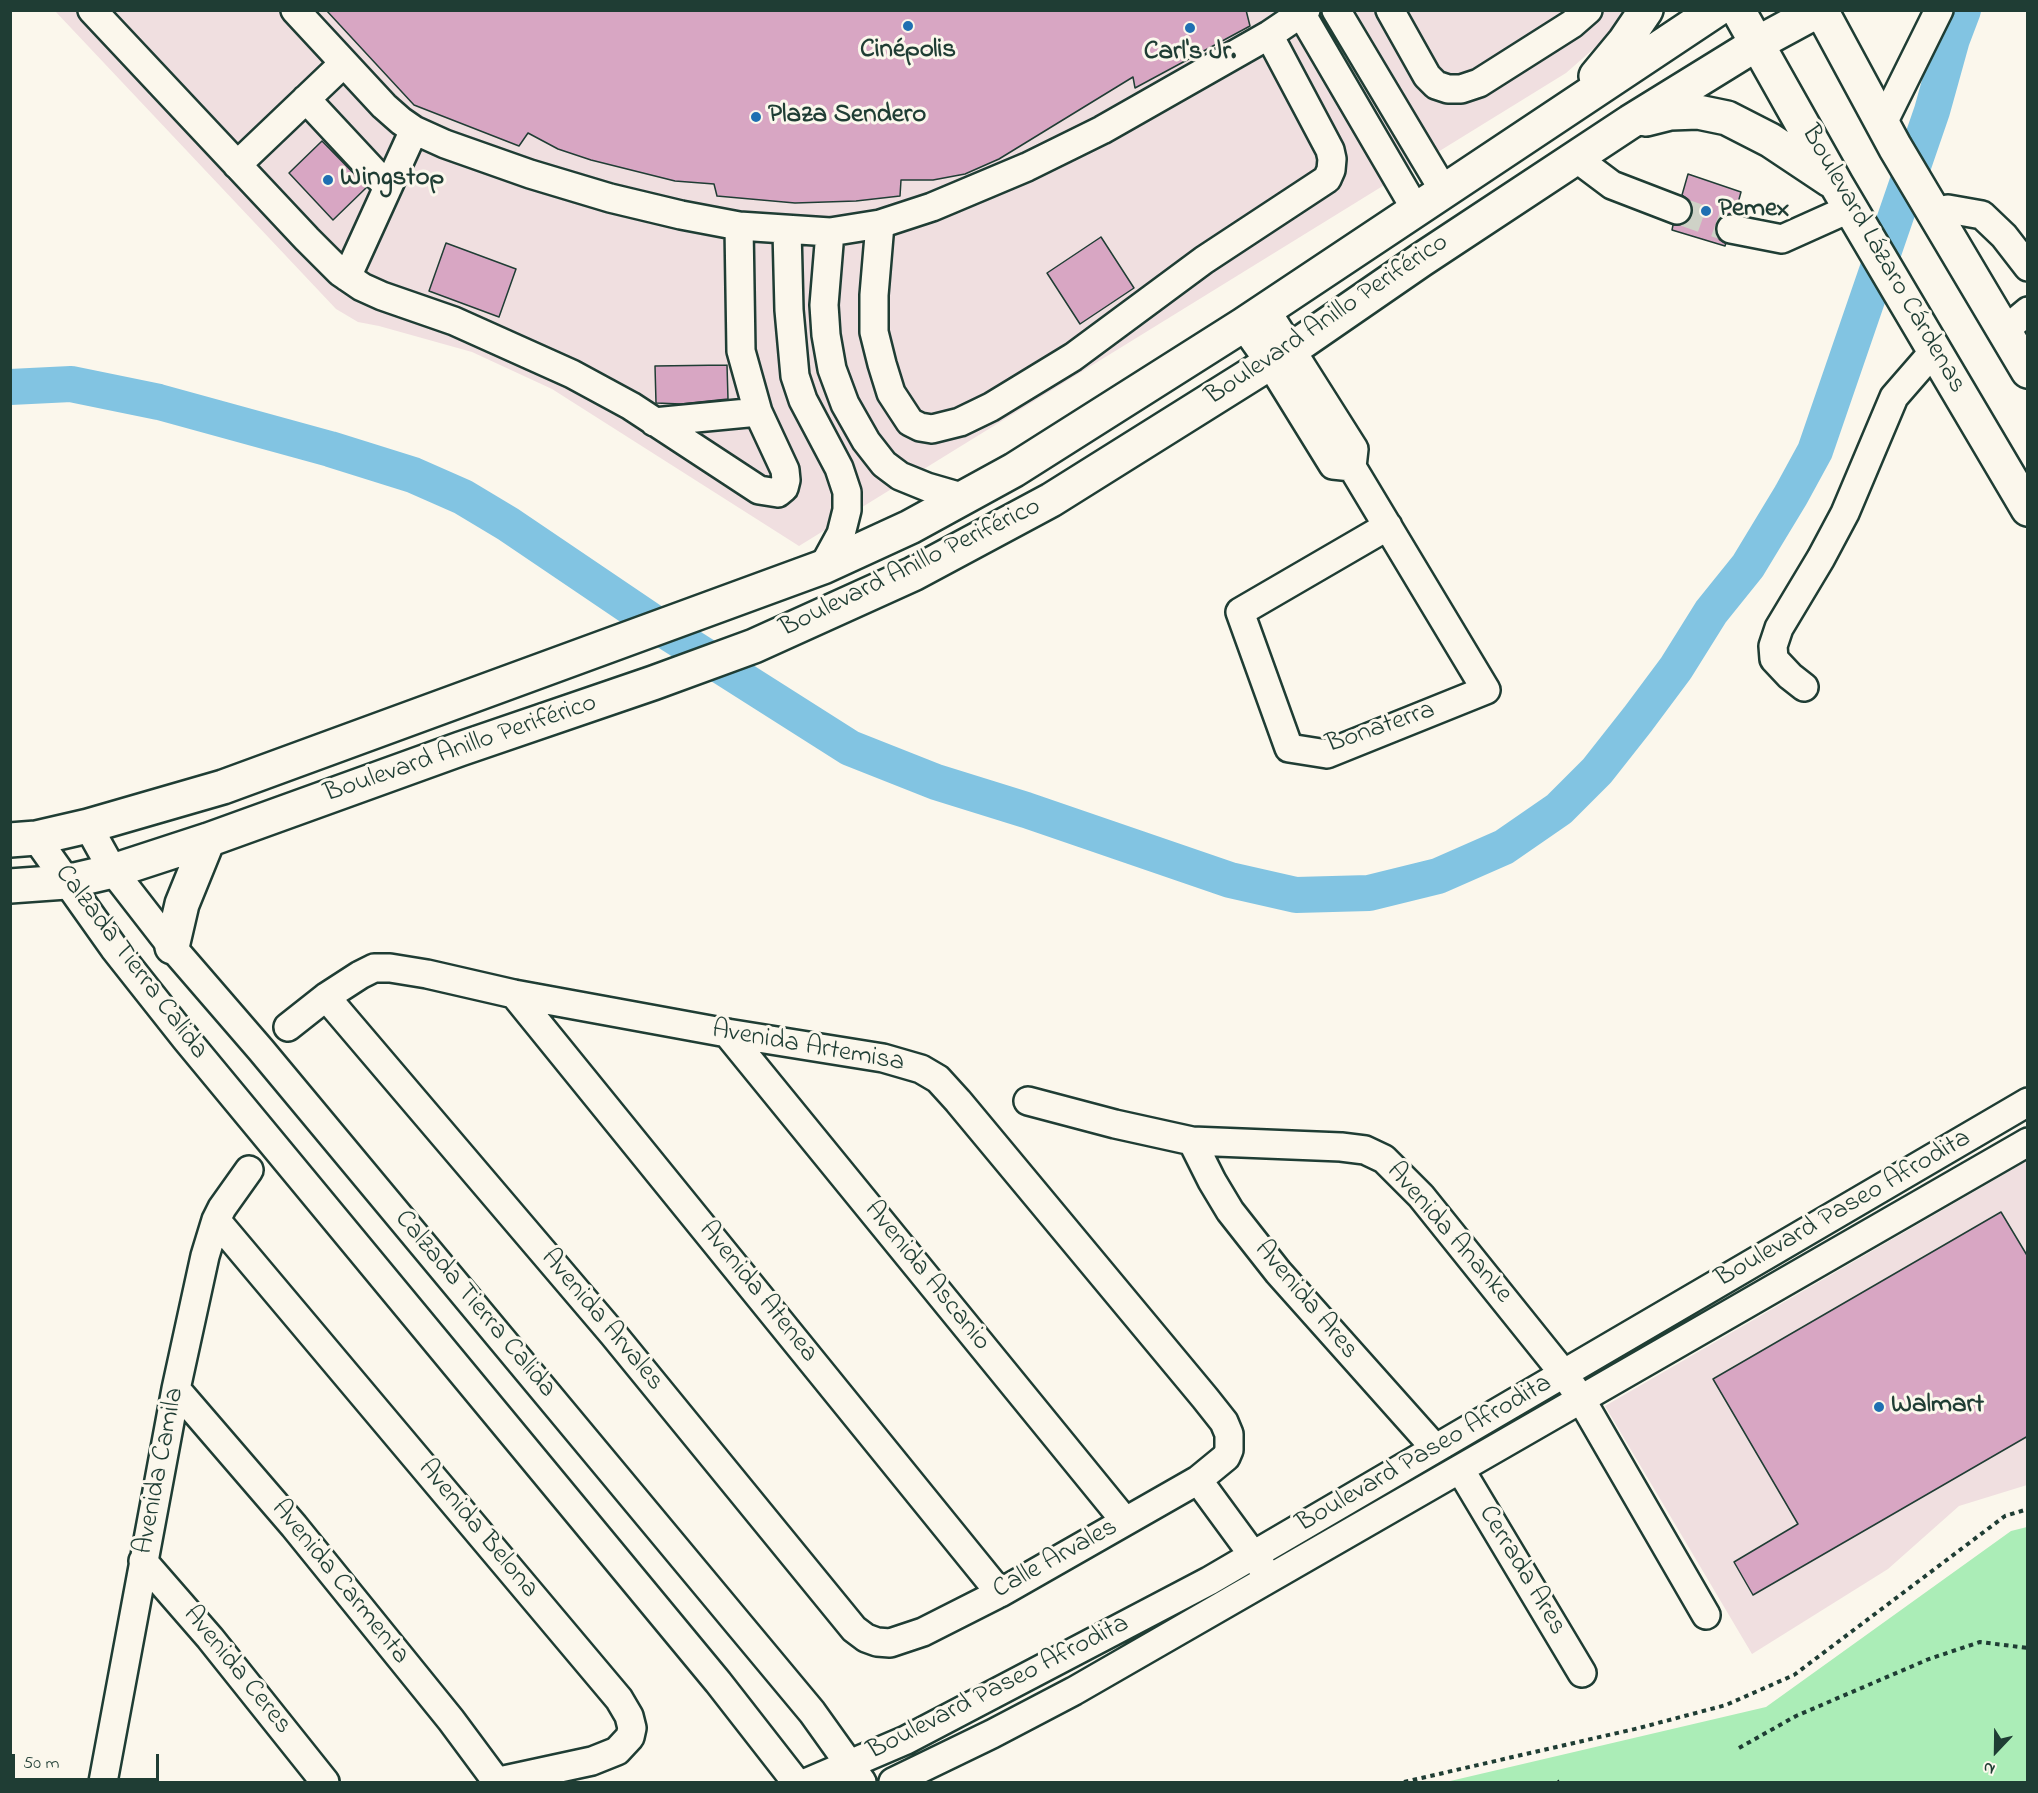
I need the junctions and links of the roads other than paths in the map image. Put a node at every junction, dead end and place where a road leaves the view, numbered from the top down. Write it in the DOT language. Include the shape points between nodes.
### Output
graph roads {
  1 [pos="92,10"];
  2 [pos="295,10"];
  3 [pos="1336,10"];
  4 [pos="1390,10"];
  5 [pos="1588,10"];
  6 [pos="1646,10"];
  7 [pos="1716,10"];
  8 [pos="1738,10"];
  9 [pos="1820,10"];
  10 [pos="1938,10"];
  11 [pos="1304,12"];
  12 [pos="1269,35"];
  13 [pos="1758,43"];
  14 [pos="344,63"];
  15 [pos="306,99"];
  16 [pos="1574,104"];
  17 [pos="1630,122"];
  18 [pos="414,130"];
  19 [pos="1889,135"];
  20 [pos="1576,158"];
  21 [pos="237,165"];
  22 [pos="388,187"];
  23 [pos="1444,191"];
  24 [pos="1843,196"];
  25 [pos="1927,202"];
  26 [pos="1416,210"];
  27 [pos="1677,210"];
  28 [pos="880,224"];
  29 [pos="739,226"];
  30 [pos="1731,229"];
  31 [pos="787,230"];
  32 [pos="830,232"];
  33 [pos="2028,267"];
  34 [pos="347,277"];
  35 [pos="1255,318"];
  36 [pos="2016,321"];
  37 [pos="1928,340"];
  38 [pos="1281,356"];
  39 [pos="2027,370"];
  40 [pos="758,412"];
  41 [pos="654,422"];
  42 [pos="965,498"];
  43 [pos="2028,509"];
  44 [pos="1388,526"];
  45 [pos="823,567"];
  46 [pos="1804,687"];
  47 [pos="88,826"];
  48 [pos="23,839"];
  49 [pos="208,840"];
  50 [pos="113,871"];
  51 [pos="66,882"];
  52 [pos="10,886"];
  53 [pos="172,947"];
  54 [pos="514,994"];
  55 [pos="326,997"];
  56 [pos="288,1027"];
  57 [pos="727,1033"];
  58 [pos="1028,1101"];
  59 [pos="2028,1102"];
  60 [pos="1192,1141"];
  61 [pos="2028,1142"];
  62 [pos="249,1170"];
  63 [pos="216,1220"];
  64 [pos="1564,1374"];
  65 [pos="176,1389"];
  66 [pos="1581,1399"];
  67 [pos="1435,1448"];
  68 [pos="1226,1457"];
  69 [pos="1460,1469"];
  70 [pos="1198,1480"];
  71 [pos="1125,1521"];
  72 [pos="1254,1555"];
  73 [pos="143,1562"];
  74 [pos="1270,1579"];
  75 [pos="1000,1593"];
  76 [pos="1706,1615"];
  77 [pos="876,1642"];
  78 [pos="1582,1673"];
  79 [pos="856,1774"];
  80 [pos="103,1782"];
  81 [pos="325,1782"];
  82 [pos="496,1782"];
  83 [pos="796,1782"];
  84 [pos="808,1782"];
  85 [pos="892,1782"];
  1 -- 21 [label="street"];
  2 -- 14 [label="street"];
  3 -- 23 [label="street"];
  4 -- 5 [label="street" via="1427,76 1448,89 1479,83"];
  6 -- 16 [label="main road"];
  7 -- 16 [label="main road, Boulevard Anillo Periférico"];
  8 -- 13 [label="main road, Boulevard Lázaro Cárdenas"];
  9 -- 13 [label="main road, Boulevard Anillo Periférico"];
  9 -- 19 [label="main road"];
  10 -- 19 [label="street"];
  11 -- 12 [label="street"];
  11 -- 26 [label="street"];
  12 -- 28 [label="street" via="1102,130 1037,162 932,207"];
  12 -- 28 [label="street" via="1330,150 1331,170 1327,179 1203,260 1073,357 960,422 920,428 910,422 891,393 874,332"];
  13 -- 17 [label="main road, Boulevard Anillo Periférico"];
  13 -- 24 [label="main road, Boulevard Lázaro Cárdenas"];
  14 -- 15 [label="street"];
  14 -- 18 [label="street" via="384,106"];
  15 -- 21 [label="street"];
  15 -- 22 [label="street"];
  16 -- 23 [label="main road, Boulevard Anillo Periférico"];
  17 -- 20 [label="main road, Boulevard Anillo Periférico"];
  17 -- 24 [label="main road" via="1670,113 1698,112 1727,118 1770,140"];
  18 -- 22 [label="street"];
  18 -- 29 [label="street" via="488,160 610,198"];
  19 -- 25 [label="main road"];
  20 -- 27 [label="street" via="1612,185"];
  20 -- 38 [label="main road, Boulevard Anillo Periférico"];
  21 -- 34 [label="street"];
  22 -- 34 [label="street"];
  23 -- 26 [label="main road, Boulevard Anillo Periférico"];
  24 -- 30 [label="street" via="1782,239"];
  24 -- 37 [label="main road, Boulevard Lázaro Cárdenas"];
  25 -- 33 [label="street" via="1982,215"];
  25 -- 36 [label="main road"];
  26 -- 35 [label="main road, Boulevard Anillo Periférico"];
  28 -- 32 [label="street"];
  29 -- 31 [label="street"];
  29 -- 40 [label="street" via="741,351"];
  31 -- 32 [label="street"];
  31 -- 45 [label="street" via="795,376 847,492 841,534"];
  32 -- 42 [label="street" via="824,305 826,335 832,369 845,404 884,464 900,476"];
  34 -- 41 [label="street" via="382,296 454,321 572,374"];
  35 -- 38 [label="street"];
  35 -- 42 [label="main road, Boulevard Anillo Periférico"];
  36 -- 39 [label="main road"];
  37 -- 43 [label="main road, Boulevard Lázaro Cárdenas"];
  37 -- 46 [label="street" via="1894,398 1845,513 1779,628 1773,646 1774,659"];
  38 -- 44 [label="street, Bonaterra" via="1311,406 1354,449 1352,467"];
  38 -- 49 [label="main road, Boulevard Anillo Periférico" via="1051,500 914,574 754,646"];
  40 -- 41 [label="street"];
  40 -- 41 [label="street" via="786,470 784,488 778,493 750,485"];
  42 -- 45 [label="main road, Boulevard Anillo Periférico"];
  44 -- 44 [label="street, Bonaterra" via="1486,690 1327,754 1288,748 1240,612"];
  45 -- 47 [label="main road, Boulevard Anillo Periférico" via="223,788"];
  47 -- 48 [label="main road, Boulevard Anillo Periférico"];
  47 -- 50 [label="street, Calzada Tierra Calida"];
  48 -- 51 [label="street, Calzada Tierra Calida"];
  49 -- 50 [label="main road, Boulevard Anillo Periférico"];
  49 -- 53 [label="main road" via="189,883"];
  50 -- 51 [label="main road, Boulevard Anillo Periférico"];
  50 -- 53 [label="street, Calzada Tierra Calida"];
  51 -- 52 [label="main road, Boulevard Anillo Periférico"];
  51 -- 83 [label="street, Calzada Tierra Calida" via="186,1039"];
  53 -- 79 [label="street, Calzada Tierra Calida" via="735,1618 812,1712"];
  54 -- 55 [label="street, Avenida Artemisa" via="403,969 375,968"];
  54 -- 57 [label="street, Avenida Artemisa"];
  54 -- 75 [label="street, Avenida Atenea"];
  55 -- 56 [label="street, Avenida Artemisa"];
  55 -- 77 [label="street, Avenida Arvales" via="613,1334 854,1629"];
  57 -- 68 [label="street, Avenida Artemisa" via="883,1058 921,1069 938,1079 1224,1422 1230,1442"];
  57 -- 71 [label="street, Avenida Ascanio"];
  58 -- 60 [label="street, Avenida Ananke"];
  59 -- 64 [label="street, Boulevard Paseo Afrodita"];
  60 -- 64 [label="street, Avenida Ananke" via="1341,1147 1365,1150 1384,1159 1421,1196"];
  60 -- 67 [label="street, Avenida Ares" via="1230,1211 1278,1272"];
  61 -- 66 [label="street, Boulevard Paseo Afrodita"];
  62 -- 63 [label="street, Avenida Camila"];
  63 -- 65 [label="street, Avenida Camila"];
  63 -- 82 [label="street, Avenida Belona" via="619,1699 628,1716 630,1737 617,1751 592,1761"];
  64 -- 66 [label="street, Avenida Ananke"];
  64 -- 67 [label="street, Boulevard Paseo Afrodita"];
  65 -- 73 [label="street, Avenida Camila"];
  65 -- 82 [label="street, Avenida Carmenta" via="294,1526 451,1720"];
  66 -- 69 [label="street, Boulevard Paseo Afrodita"];
  66 -- 76 [label="street, Avenida Ananke"];
  67 -- 72 [label="street, Boulevard Paseo Afrodita"];
  68 -- 70 [label="street, Calle Arvales"];
  69 -- 74 [label="street, Boulevard Paseo Afrodita"];
  69 -- 78 [label="street, Cerrada Ares"];
  70 -- 71 [label="street, Calle Arvales"];
  70 -- 72 [label="street"];
  71 -- 75 [label="street, Calle Arvales"];
  72 -- 74 [label="street"];
  72 -- 79 [label="street, Boulevard Paseo Afrodita" via="906,1740"];
  73 -- 80 [label="street, Avenida Camila"];
  73 -- 81 [label="street, Avenida Ceres" via="210,1638"];
  74 -- 85 [label="street, Boulevard Paseo Afrodita" via="1074,1691"];
  75 -- 77 [label="street, Calle Arvales" via="924,1632 890,1643"];
  79 -- 84 [label="street, Boulevard Paseo Afrodita"];
}
